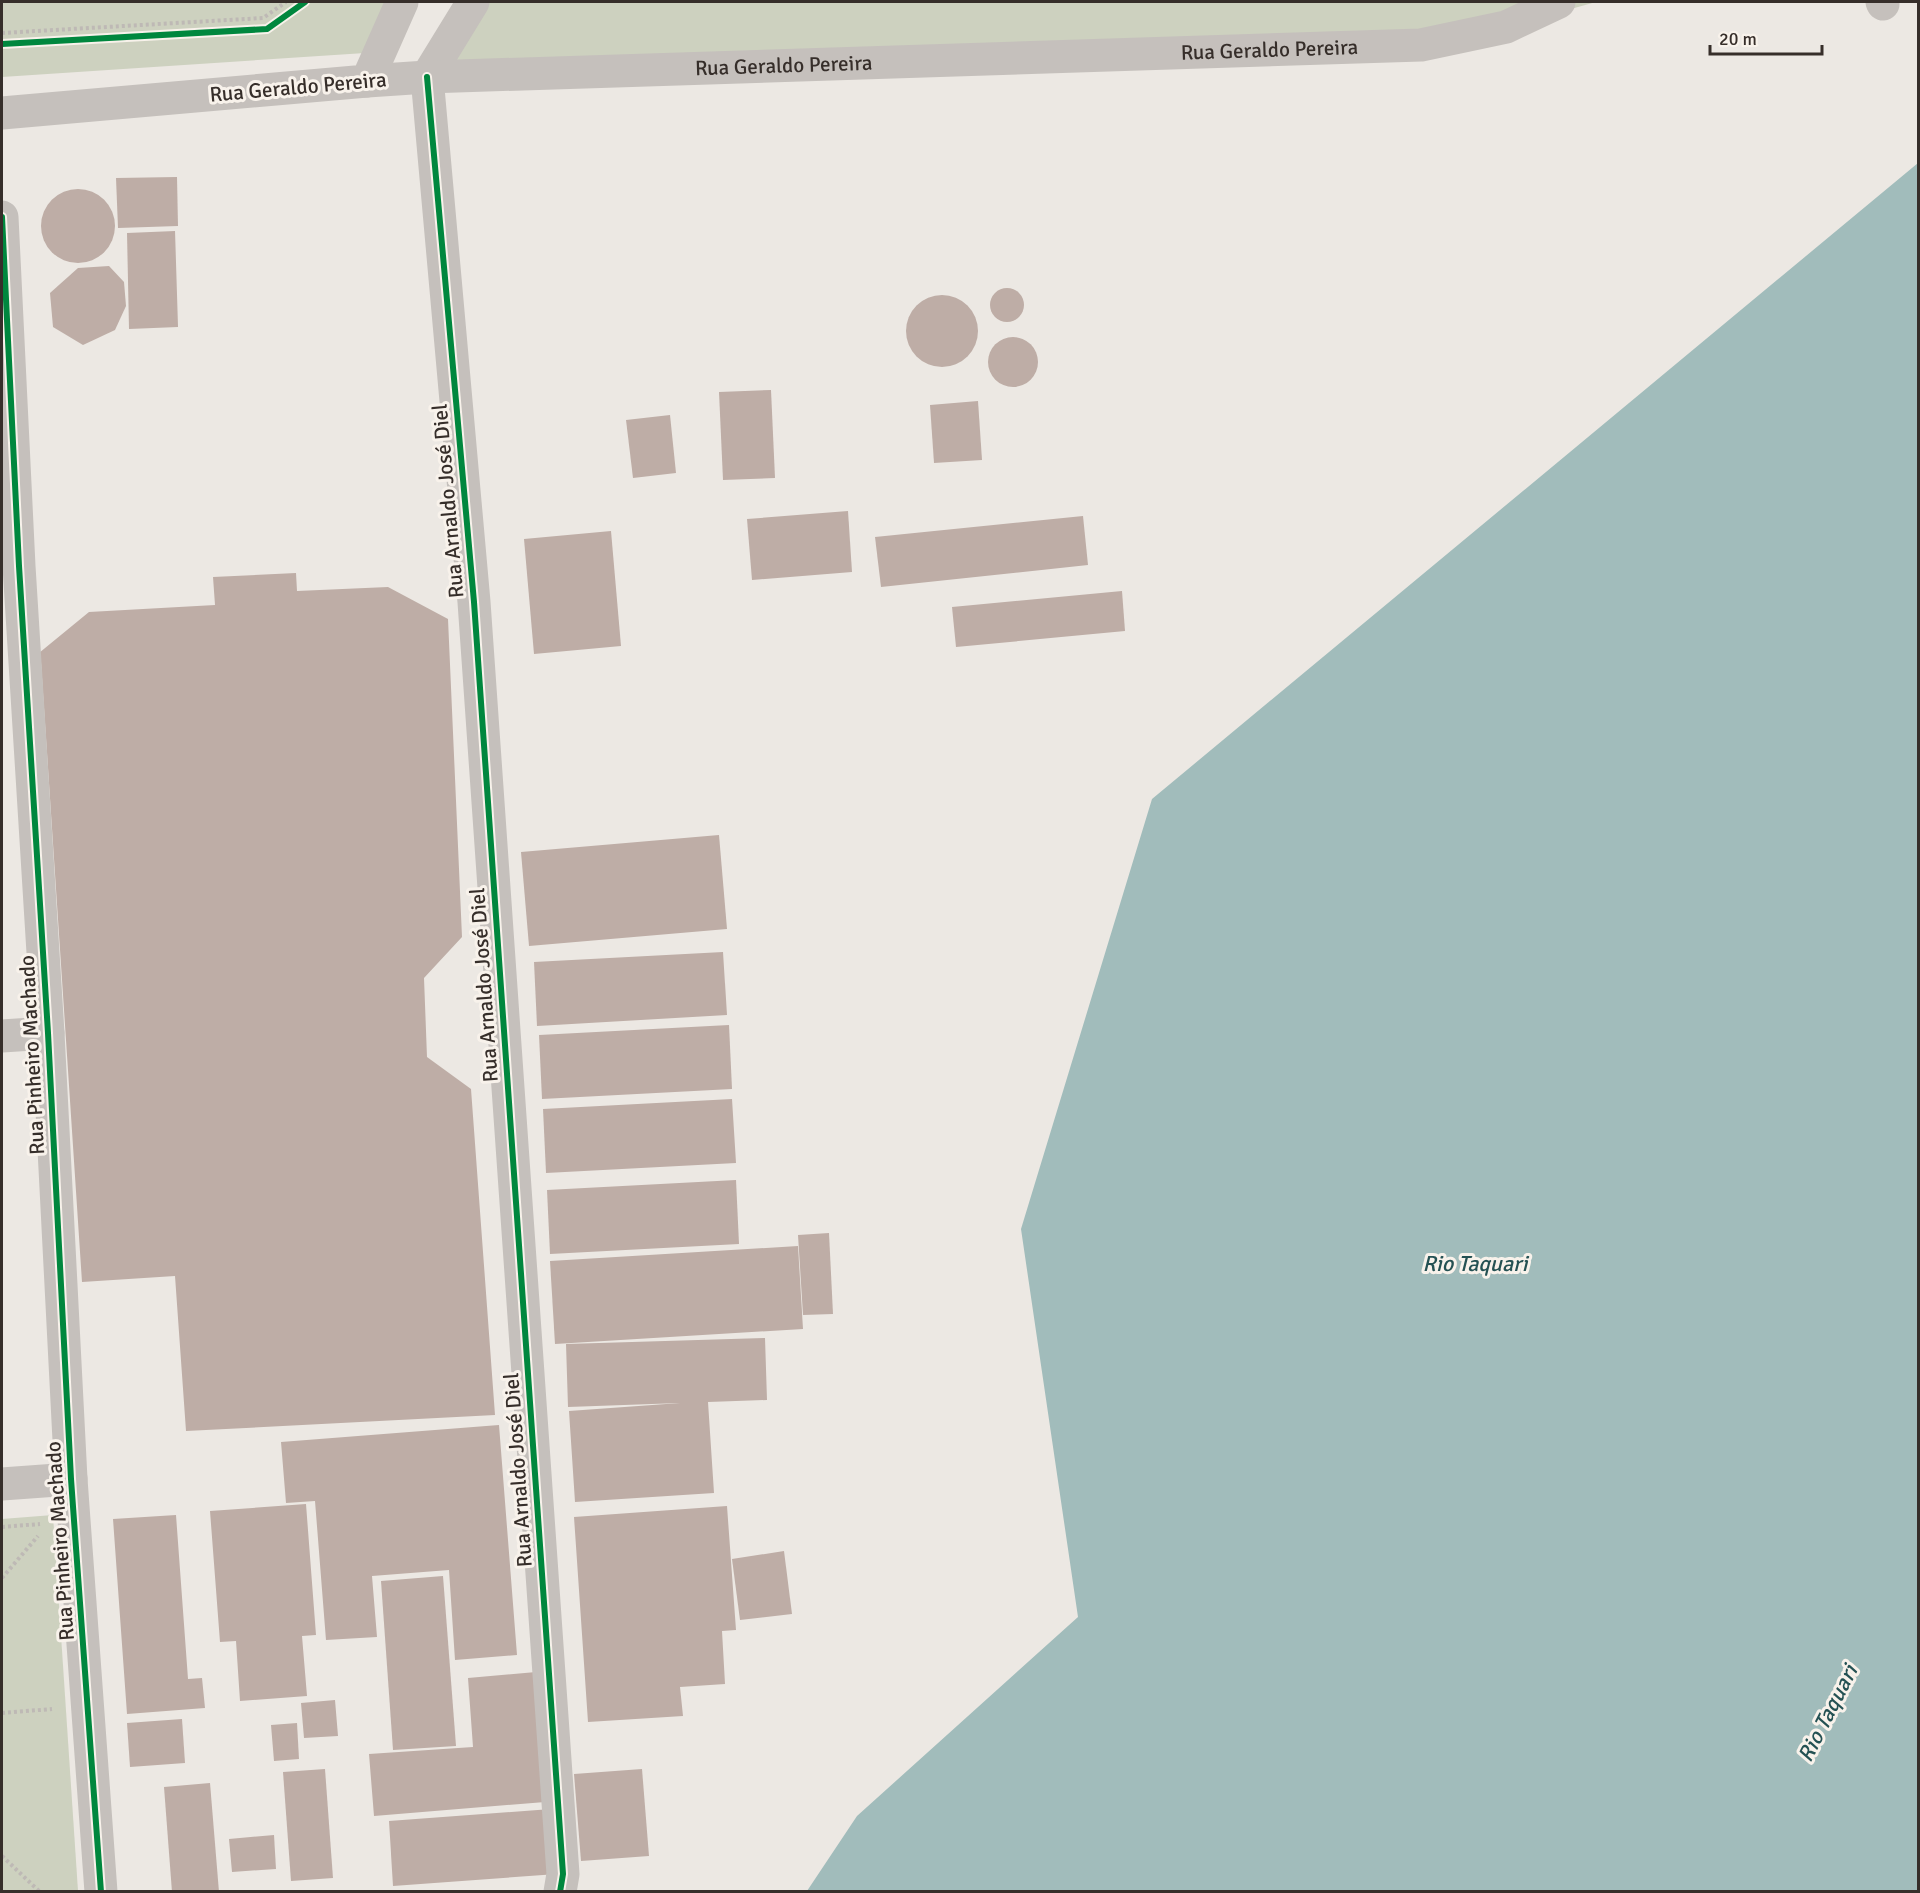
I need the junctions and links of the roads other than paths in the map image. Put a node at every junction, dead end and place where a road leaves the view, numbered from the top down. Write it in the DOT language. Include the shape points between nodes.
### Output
graph roads {
  1 [pos="402,2"];
  2 [pos="473,2"];
  3 [pos="1559,2"];
  4 [pos="427,77"];
  5 [pos="367,81"];
  6 [pos="2,113"];
  7 [pos="2,217"];
  8 [pos="10,567"];
  9 [pos="48,1033"];
  10 [pos="2,1036"];
  11 [pos="71,1479"];
  12 [pos="2,1484"];
  13 [pos="100,1892"];
  14 [pos="560,1892"];
  1 -- 5 [label="street"];
  2 -- 4 [label="street"];
  3 -- 4 [label="street, Rua Geraldo Pereira" via="1506,27 1421,45"];
  4 -- 5 [label="street, Rua Geraldo Pereira"];
  4 -- 14 [label="street, Rua Arnaldo José Diel" via="476,626 563,1874"];
  5 -- 6 [label="street, Rua Geraldo Pereira"];
  7 -- 8 [label="street, Rua Pinheiro Machado"];
  8 -- 9 [label="street, Rua Pinheiro Machado"];
  9 -- 10 [label="street"];
  9 -- 11 [label="street, Rua Pinheiro Machado"];
  11 -- 12 [label="street"];
  11 -- 13 [label="street, Rua Pinheiro Machado"];
}
